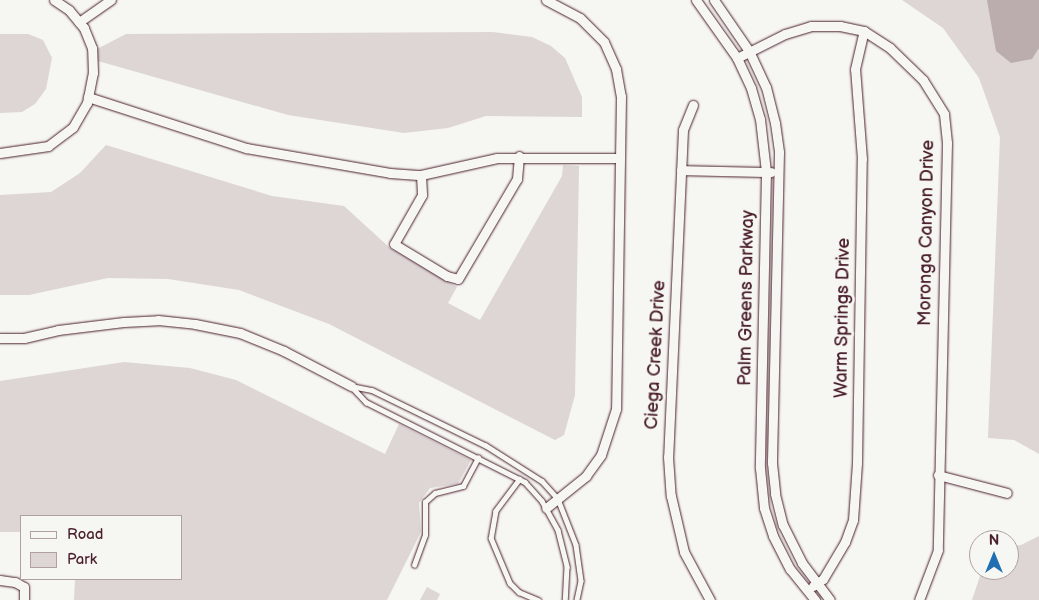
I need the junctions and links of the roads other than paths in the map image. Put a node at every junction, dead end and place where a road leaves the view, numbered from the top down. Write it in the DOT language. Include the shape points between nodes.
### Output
graph roads {
  1 [pos="54,0"];
  2 [pos="111,0"];
  3 [pos="546,0"];
  4 [pos="696,0"];
  5 [pos="714,0"];
  6 [pos="79,22"];
  7 [pos="864,31"];
  8 [pos="749,51"];
  9 [pos="737,58"];
  10 [pos="88,97"];
  11 [pos="693,105"];
  12 [pos="0,153"];
  13 [pos="519,156"];
  14 [pos="619,158"];
  15 [pos="681,170"];
  16 [pos="766,172"];
  17 [pos="779,172"];
  18 [pos="421,175"];
  19 [pos="0,338"];
  20 [pos="352,386"];
  21 [pos="478,458"];
  22 [pos="938,475"];
  23 [pos="520,479"];
  24 [pos="1007,493"];
  25 [pos="558,499"];
  26 [pos="546,508"];
  27 [pos="414,565"];
  28 [pos="0,580"];
  29 [pos="816,584"];
  30 [pos="807,591"];
  31 [pos="24,600"];
  32 [pos="538,600"];
  33 [pos="565,600"];
  34 [pos="577,600"];
  35 [pos="710,600"];
  36 [pos="815,600"];
  37 [pos="830,600"];
  38 [pos="919,600"];
  1 -- 6 [label="street"];
  2 -- 6 [label="street"];
  3 -- 14 [label="street" via="580,18 604,42 616,69 621,96"];
  4 -- 9 [label="street, Palm Greens Parkway"];
  5 -- 8 [label="street, Palm Greens Parkway"];
  6 -- 10 [label="street" via="92,48 93,73"];
  7 -- 8 [label="street, Moronga Canyon Drive" via="840,26 811,26"];
  7 -- 22 [label="street, Moronga Canyon Drive" via="890,48 924,80 944,114 947,143"];
  7 -- 29 [label="street, Warm Springs Drive" via="855,69 862,159 857,463 853,520 845,542 823,579"];
  8 -- 9 [label="street, Moronga Canyon Drive"];
  8 -- 17 [label="street, Palm Greens Parkway" via="766,87 775,123"];
  9 -- 16 [label="street, Palm Greens Parkway" via="751,88 760,119"];
  10 -- 12 [label="street" via="73,127 48,146"];
  10 -- 18 [label="street" via="272,154"];
  11 -- 15 [label="street, Ciega Creek Drive" via="683,130"];
  13 -- 14 [label="street"];
  13 -- 18 [label="street"];
  13 -- 18 [label="street" via="517,179 458,279 447,276 394,244 422,195"];
  14 -- 25 [label="street" via="616,409 600,455 586,476"];
  15 -- 16 [label="street"];
  15 -- 35 [label="street, Ciega Creek Drive" via="668,457 672,496 684,552"];
  16 -- 17 [label="street"];
  16 -- 30 [label="street, Palm Greens Parkway" via="760,468 763,498 773,536"];
  17 -- 29 [label="street, Palm Greens Parkway" via="774,486 783,525"];
  19 -- 20 [label="street" via="24,338 58,330 124,322 158,320 195,324 240,333 284,351"];
  20 -- 21 [label="lane" via="366,402"];
  20 -- 25 [label="lane" via="372,390 517,463 542,481"];
  21 -- 23 [label="lane"];
  21 -- 27 [label="lane" via="463,486 434,493 425,502 425,535"];
  22 -- 24 [label="street"];
  22 -- 38 [label="street, Moronga Canyon Drive" via="938,550"];
  23 -- 26 [label="lane"];
  23 -- 32 [label="lane" via="496,511 491,538 510,583 520,592"];
  25 -- 26 [label="street"];
  25 -- 34 [label="lane" via="569,523 580,565"];
  26 -- 33 [label="lane" via="564,548 567,567"];
  28 -- 31 [label="street" via="24,587"];
  29 -- 30 [label="street, Warm Springs Drive"];
  29 -- 37 [label="street, Palm Greens Parkway"];
  30 -- 36 [label="street, Palm Greens Parkway"];
}
